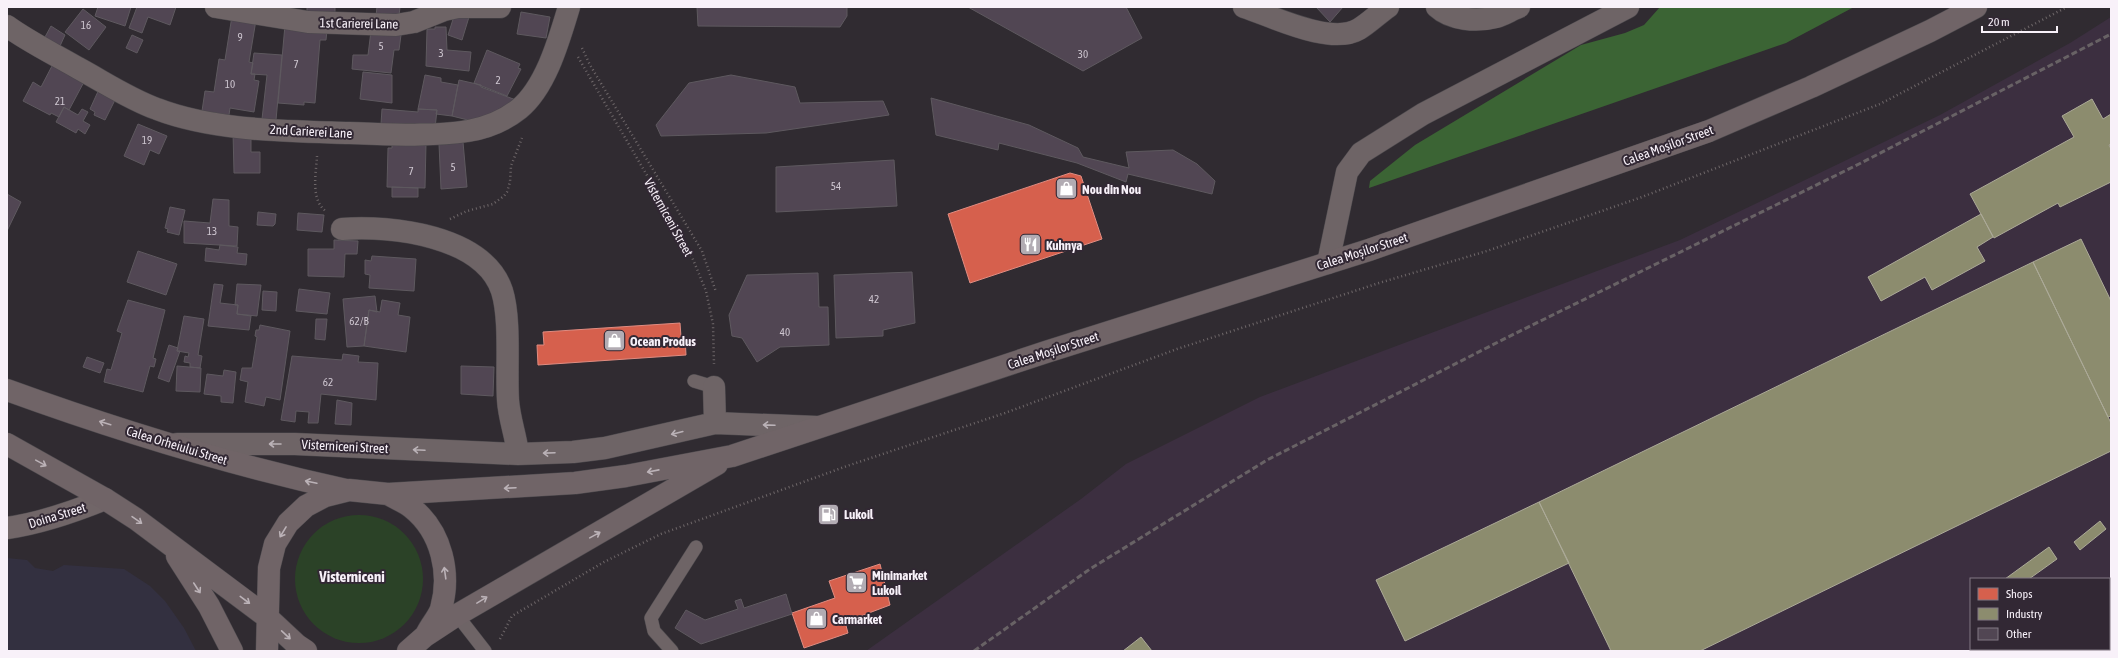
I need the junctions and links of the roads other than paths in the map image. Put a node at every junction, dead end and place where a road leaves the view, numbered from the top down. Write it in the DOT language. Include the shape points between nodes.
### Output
graph roads {
  1 [pos="216,7"];
  2 [pos="500,7"];
  3 [pos="569,7"];
  4 [pos="1244,7"];
  5 [pos="1388,7"];
  6 [pos="1437,7"];
  7 [pos="1519,7"];
  8 [pos="1628,7"];
  9 [pos="1976,7"];
  10 [pos="7,26"];
  11 [pos="347,228"];
  12 [pos="1328,263"];
  13 [pos="704,384"];
  14 [pos="7,390"];
  15 [pos="715,423"];
  16 [pos="822,427"];
  17 [pos="7,444"];
  18 [pos="172,444"];
  19 [pos="518,454"];
  20 [pos="732,456"];
  21 [pos="349,490"];
  22 [pos="388,494"];
  23 [pos="105,499"];
  24 [pos="7,528"];
  25 [pos="168,543"];
  26 [pos="696,547"];
  27 [pos="457,615"];
  28 [pos="267,617"];
  29 [pos="426,636"];
  30 [pos="232,651"];
  31 [pos="267,651"];
  32 [pos="306,651"];
  33 [pos="408,651"];
  34 [pos="485,651"];
  35 [pos="672,651"];
  1 -- 2 [label="street, 1st Carierei Lane" via="308,22 396,25 414,22 458,7"];
  3 -- 10 [label="street, 2nd Carierei Lane" via="571,35 553,55 529,100 518,110 497,123 469,131 404,135 212,124 157,109 124,94"];
  4 -- 5 [label="street" via="1312,30 1343,34 1358,30"];
  6 -- 7 [label="street" via="1454,17 1475,20 1496,17"];
  8 -- 12 [label="street" via="1423,114 1362,153 1347,172"];
  9 -- 12 [label="main road, Calea Moșilor Street" via="1811,87 1709,130"];
  11 -- 19 [label="street" via="392,228 452,245 470,252 486,264 502,291 505,308 508,402"];
  12 -- 16 [label="main road, Calea Moșilor Street" via="1046,352"];
  13 -- 15 [label="street"];
  18 -- 14 [label="main road, Calea Orheiului Street, one-way"];
  16 -- 15 [label="street, Visterniceni Street, one-way"];
  15 -- 19 [label="street, Visterniceni Street, one-way" via="599,449"];
  16 -- 20 [label="main road, Calea Moșilor Street"];
  17 -- 23 [label="main road, one-way"];
  19 -- 18 [label="street, Visterniceni Street, one-way" via="295,444"];
  21 -- 18 [label="main road, Calea Orheiului Street, one-way" via="279,475"];
  20 -- 22 [label="main road, one-way" via="575,483"];
  27 -- 20 [label="main road, one-way"];
  21 -- 22 [label="main road"];
  21 -- 28 [label="main road, one-way" via="325,496 306,506 288,523 275,544 269,568"];
  29 -- 22 [label="main road, one-way" via="440,610 446,581 441,551 425,522 412,508"];
  23 -- 24 [label="main road, Doina Street" via="55,518"];
  23 -- 25 [label="main road, one-way"];
  25 -- 28 [label="main road, one-way"];
  25 -- 30 [label="main road, one-way" via="209,606"];
  26 -- 35 [label="lane" via="651,618 654,631"];
  27 -- 29 [label="main road"];
  27 -- 34 [label="lane"];
  28 -- 31 [label="main road"];
  28 -- 32 [label="main road, one-way"];
  29 -- 33 [label="main road"];
}
